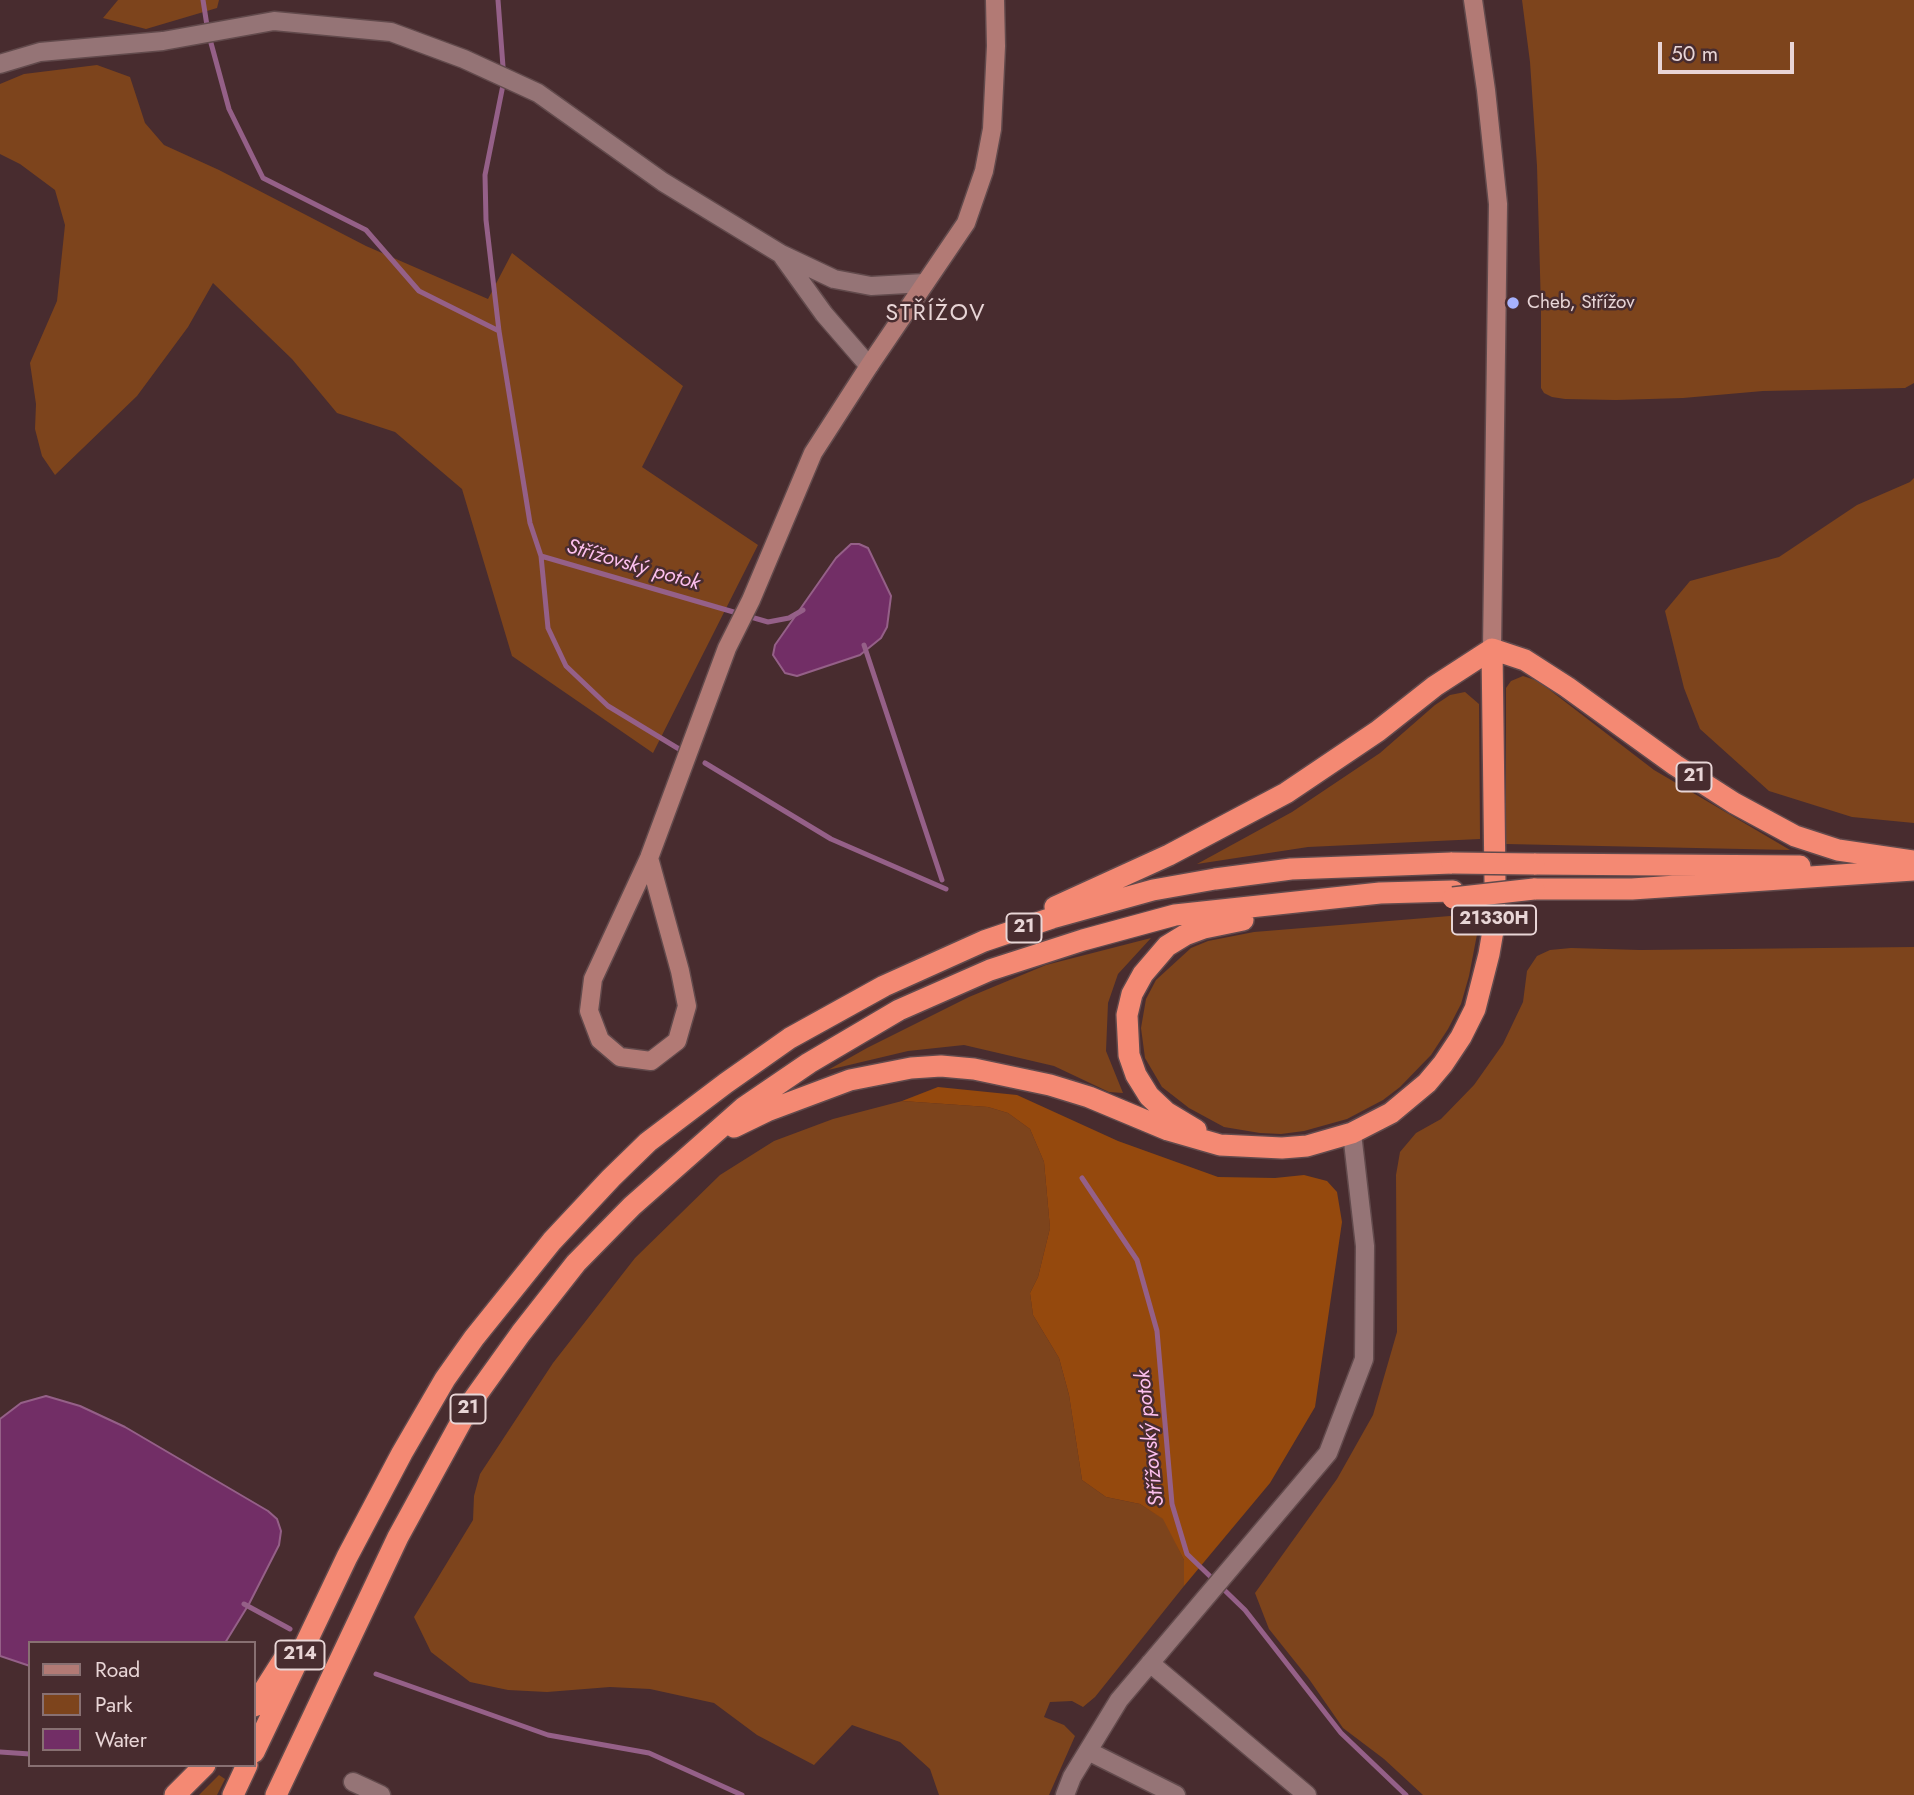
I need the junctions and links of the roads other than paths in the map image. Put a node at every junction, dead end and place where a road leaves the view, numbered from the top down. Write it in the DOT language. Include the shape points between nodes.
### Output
graph roads {
  1 [pos="995,0"];
  2 [pos="1473,0"];
  3 [pos="0,64"];
  4 [pos="781,254"];
  5 [pos="925,283"];
  6 [pos="869,366"];
  7 [pos="1492,649"];
  8 [pos="649,859"];
  9 [pos="1914,861"];
  10 [pos="1914,869"];
  11 [pos="1453,894"];
  12 [pos="984,941"];
  13 [pos="1352,1133"];
  14 [pos="704,1141"];
  15 [pos="1259,1148"];
  16 [pos="347,1557"];
  17 [pos="1150,1663"];
  18 [pos="256,1703"];
  19 [pos="307,1730"];
  20 [pos="256,1748"];
  21 [pos="1088,1751"];
  22 [pos="203,1767"];
  23 [pos="246,1767"];
  24 [pos="353,1782"];
  25 [pos="175,1795"];
  26 [pos="233,1795"];
  27 [pos="276,1795"];
  28 [pos="292,1795"];
  29 [pos="382,1795"];
  30 [pos="1065,1795"];
  31 [pos="1175,1795"];
  32 [pos="1307,1795"];
  1 -- 5 [label="street" via="992,121 984,171 966,223"];
  2 -- 7 [label="street, 21330H" via="1498,204"];
  3 -- 4 [label="street" via="40,52 163,41 274,21 391,32 538,93 663,182"];
  4 -- 5 [label="street" via="834,279 871,286"];
  4 -- 6 [label="street"];
  5 -- 6 [label="street"];
  6 -- 8 [label="street" via="813,453 727,648"];
  7 -- 9 [label="highway, 21" via="1525,660 1675,765 1795,836 1838,850"];
  7 -- 12 [label="highway" via="1286,793 1169,855"];
  7 -- 13 [label="highway, 21330H" via="1494,914 1475,1009 1435,1074 1391,1113"];
  8 -- 8 [label="street" via="593,979 589,1011 600,1040 620,1057 651,1061 677,1041 687,1006"];
  10 -- 11 [label="highway, 21, bridge" via="1632,889"];
  10 -- 12 [label="highway, 21, bridge" via="1452,863 1291,869 1153,890"];
  11 -- 14 [label="highway, 21" via="1380,893 1175,915 990,970 899,1010 809,1063"];
  11 -- 15 [label="highway, 21" via="1204,928 1167,946 1149,966 1132,994 1127,1015 1129,1055 1136,1075 1166,1112 1193,1128"];
  12 -- 16 [label="highway, 21" via="884,986 790,1038 648,1142 543,1251 452,1368"];
  13 -- 15 [label="highway" via="1307,1146"];
  13 -- 17 [label="street" via="1365,1246 1364,1359 1328,1453"];
  14 -- 15 [label="highway, 21" via="829,1086 877,1073 941,1066 1049,1085 1181,1134"];
  14 -- 19 [label="highway, 21" via="576,1263 473,1401 398,1537"];
  16 -- 18 [label="highway, 21"];
  16 -- 20 [label="highway, 214"];
  17 -- 21 [label="street" via="1119,1700"];
  17 -- 32 [label="street"];
  19 -- 27 [label="highway"];
  19 -- 28 [label="highway, 21"];
  21 -- 30 [label="street"];
  21 -- 31 [label="street"];
  22 -- 25 [label="highway"];
  23 -- 26 [label="highway"];
  24 -- 29 [label="street"];
}
